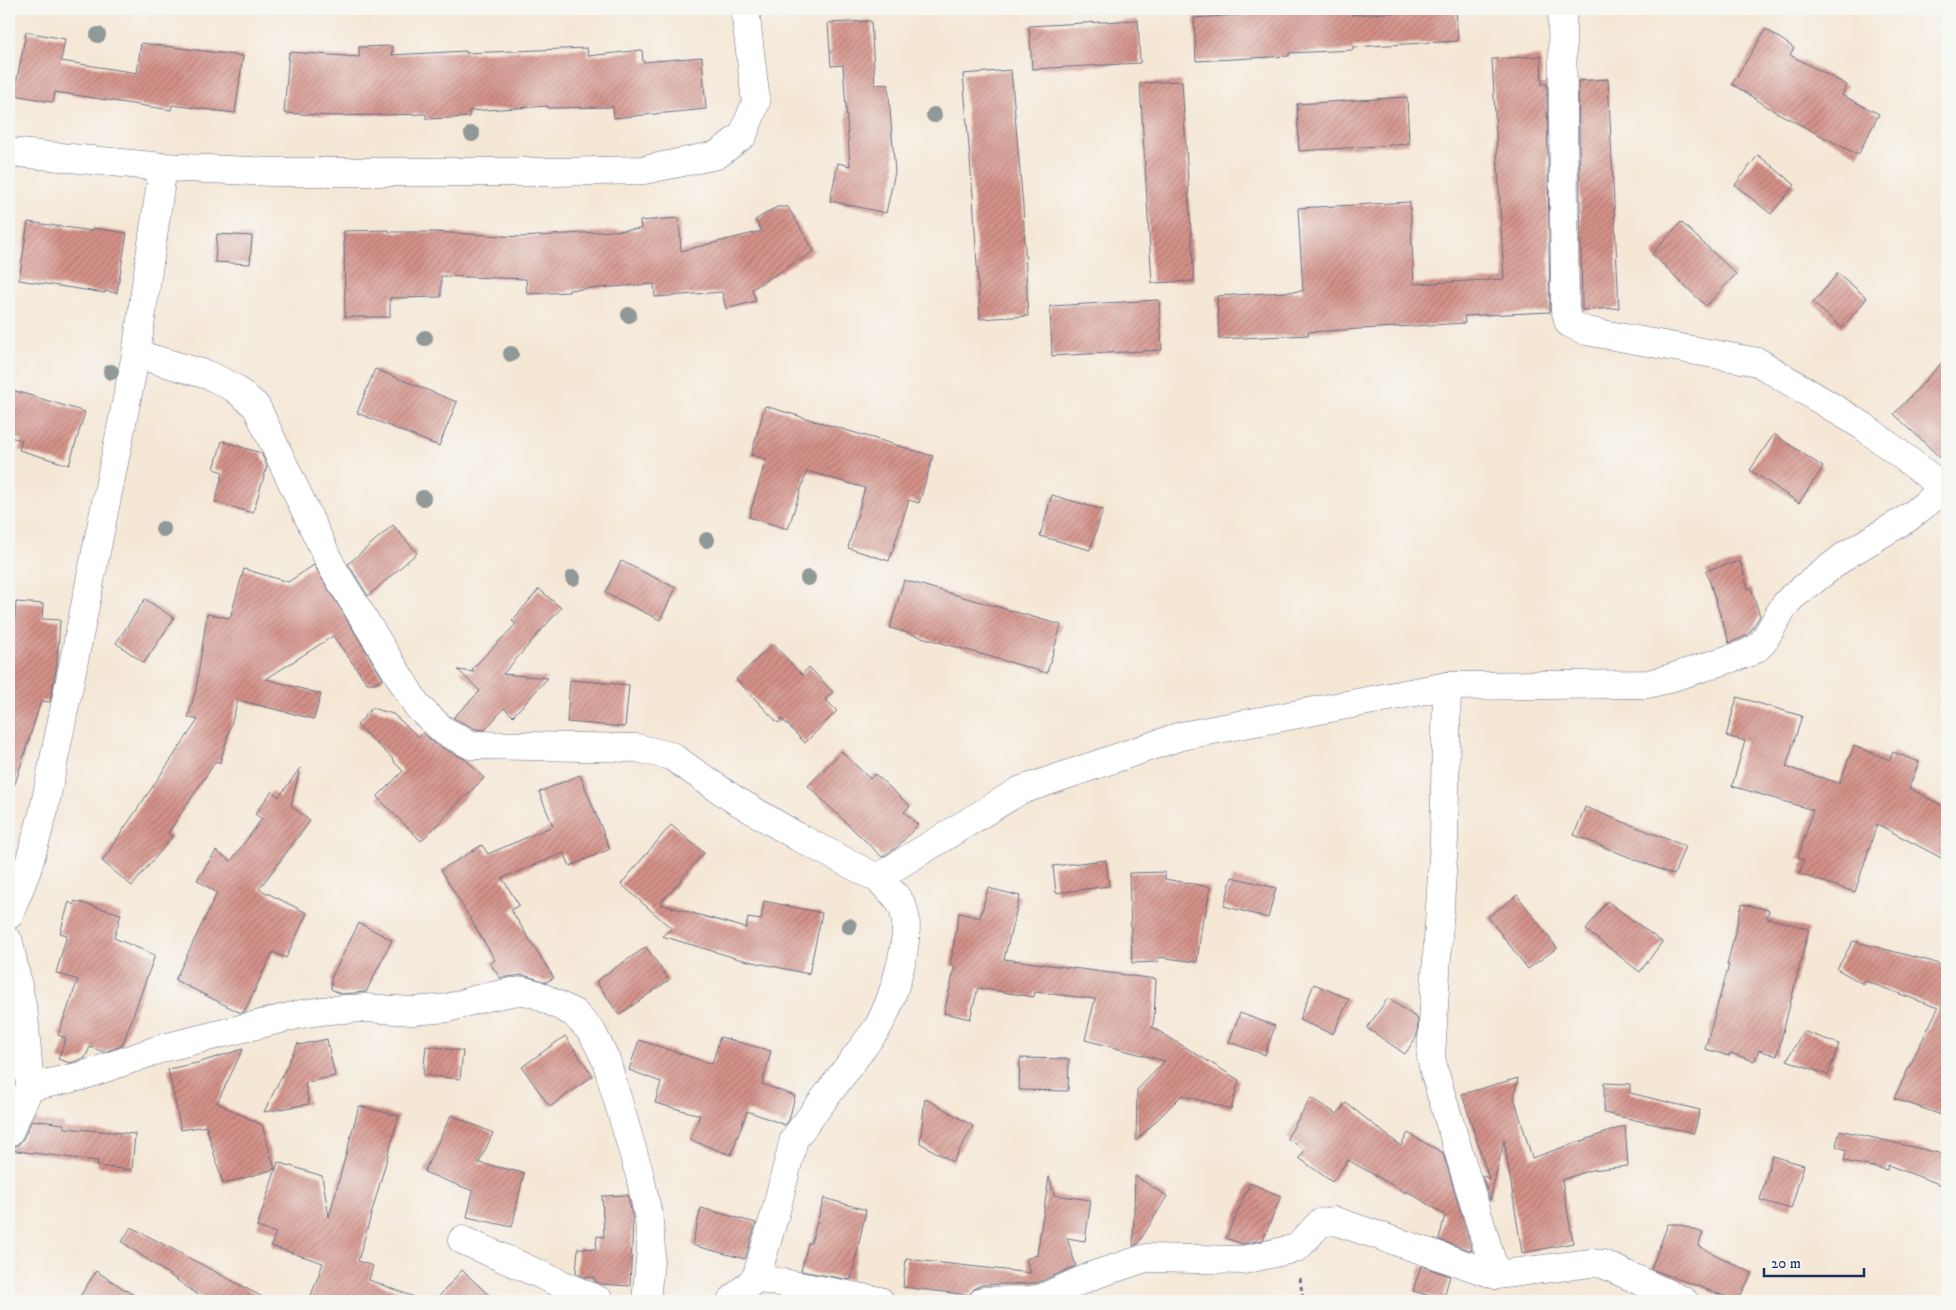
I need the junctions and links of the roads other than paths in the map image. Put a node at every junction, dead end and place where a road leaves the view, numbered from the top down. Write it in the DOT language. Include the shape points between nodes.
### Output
graph roads {
  1 [pos="745,9"];
  2 [pos="1562,9"];
  3 [pos="9,152"];
  4 [pos="163,167"];
  5 [pos="136,354"];
  6 [pos="1946,489"];
  7 [pos="1447,686"];
  8 [pos="878,878"];
  9 [pos="9,916"];
  10 [pos="9,942"];
  11 [pos="30,1087"];
  12 [pos="9,1132"];
  13 [pos="462,1240"];
  14 [pos="1496,1274"];
  15 [pos="756,1278"];
  16 [pos="600,1301"];
  17 [pos="646,1301"];
  18 [pos="731,1301"];
  19 [pos="880,1301"];
  20 [pos="982,1301"];
  21 [pos="1684,1301"];
  1 -- 4 [label="street" via="756,102 743,135 717,155 644,170 554,172 272,172"];
  2 -- 6 [label="street" via="1565,309 1569,323 1586,331 1758,362 1863,426"];
  3 -- 4 [label="street"];
  4 -- 5 [label="street"];
  5 -- 8 [label="street" via="211,376 234,388 256,406 332,567 418,707 444,731 470,744 637,748 671,756 782,828"];
  5 -- 9 [label="street" via="43,814"];
  6 -- 7 [label="street" via="1908,518 1846,555 1792,597 1763,642 1748,653 1648,684"];
  7 -- 8 [label="street" via="1181,736 1103,762 1019,791"];
  7 -- 14 [label="street" via="1444,840 1432,1057"];
  8 -- 15 [label="street" via="898,898 904,912 906,929 900,971 888,1009 878,1027 794,1138"];
  10 -- 11 [label="street" via="24,1015"];
  11 -- 12 [label="street"];
  11 -- 17 [label="street" via="82,1076 162,1048 300,1014 365,1008 413,1011 448,1008 512,992 536,994 574,1013 592,1032 606,1060 640,1176 648,1220 651,1250"];
  13 -- 16 [label="street"];
  14 -- 20 [label="street" via="1328,1220 1320,1223 1297,1248 1243,1260 1146,1258 1094,1275 1042,1298"];
  14 -- 21 [label="street" via="1597,1264 1613,1268"];
  15 -- 18 [label="street"];
  15 -- 19 [label="street"];
}
